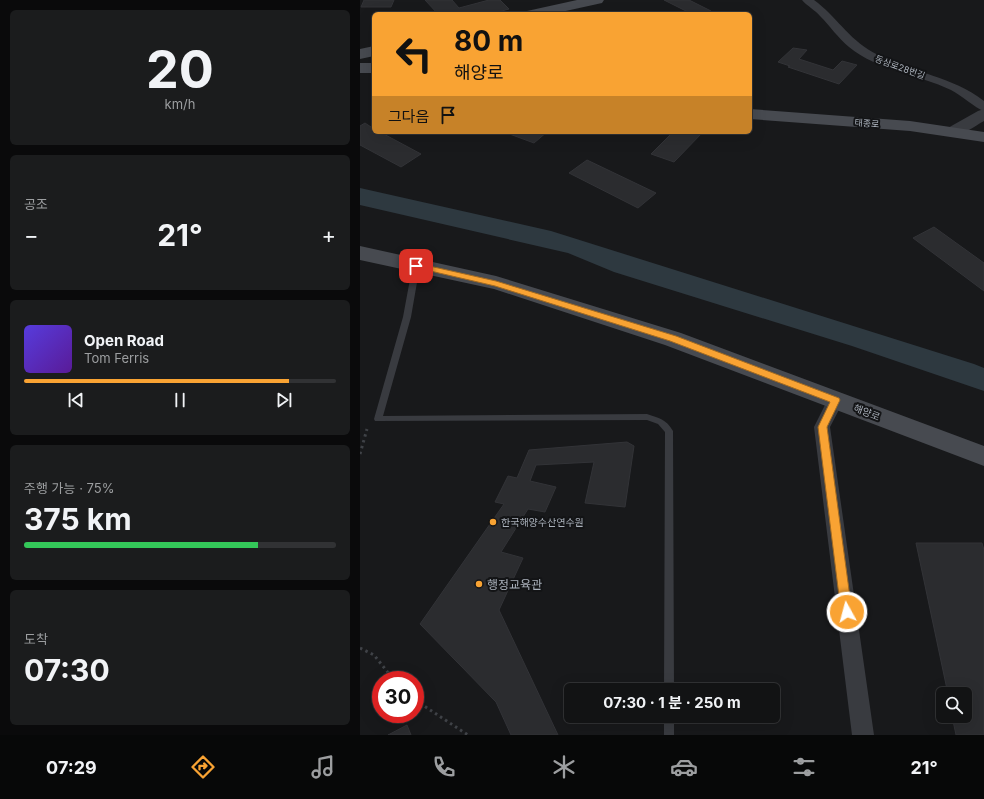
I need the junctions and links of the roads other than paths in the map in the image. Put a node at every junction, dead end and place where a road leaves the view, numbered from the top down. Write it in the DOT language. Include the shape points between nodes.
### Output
graph roads {
  1 [pos="597,0"];
  2 [pos="807,0"];
  3 [pos="541,12"];
  4 [pos="372,51"];
  5 [pos="360,54"];
  6 [pos="360,68"];
  7 [pos="372,68"];
  8 [pos="984,107"];
  9 [pos="752,114"];
  10 [pos="984,114"];
  11 [pos="952,132"];
  12 [pos="984,137"];
  13 [pos="360,253"];
  14 [pos="416,266"];
  15 [pos="836,400"];
  16 [pos="984,456"];
  17 [pos="669,683"];
  18 [pos="669,723"];
  19 [pos="669,735"];
  20 [pos="863,735"];
  1 -- 3 [label="main road"];
  2 -- 8 [label="street, 동삼로28번길" via="860,51 877,60 952,85 976,99"];
  4 -- 5 [label="main road"];
  6 -- 7 [label="main road"];
  9 -- 11 [label="main road, 태종로" via="910,126"];
  10 -- 11 [label="street"];
  11 -- 12 [label="main road, 태종로"];
  13 -- 14 [label="main road, 해양로"];
  14 -- 15 [label="main road, 해양로" via="496,283 673,339"];
  14 -- 17 [label="lane" via="407,317 378,419 647,417 661,422 669,432"];
  15 -- 16 [label="main road, 해양로"];
  15 -- 20 [label="street" via="822,427"];
  18 -- 19 [label="lane"];
}
